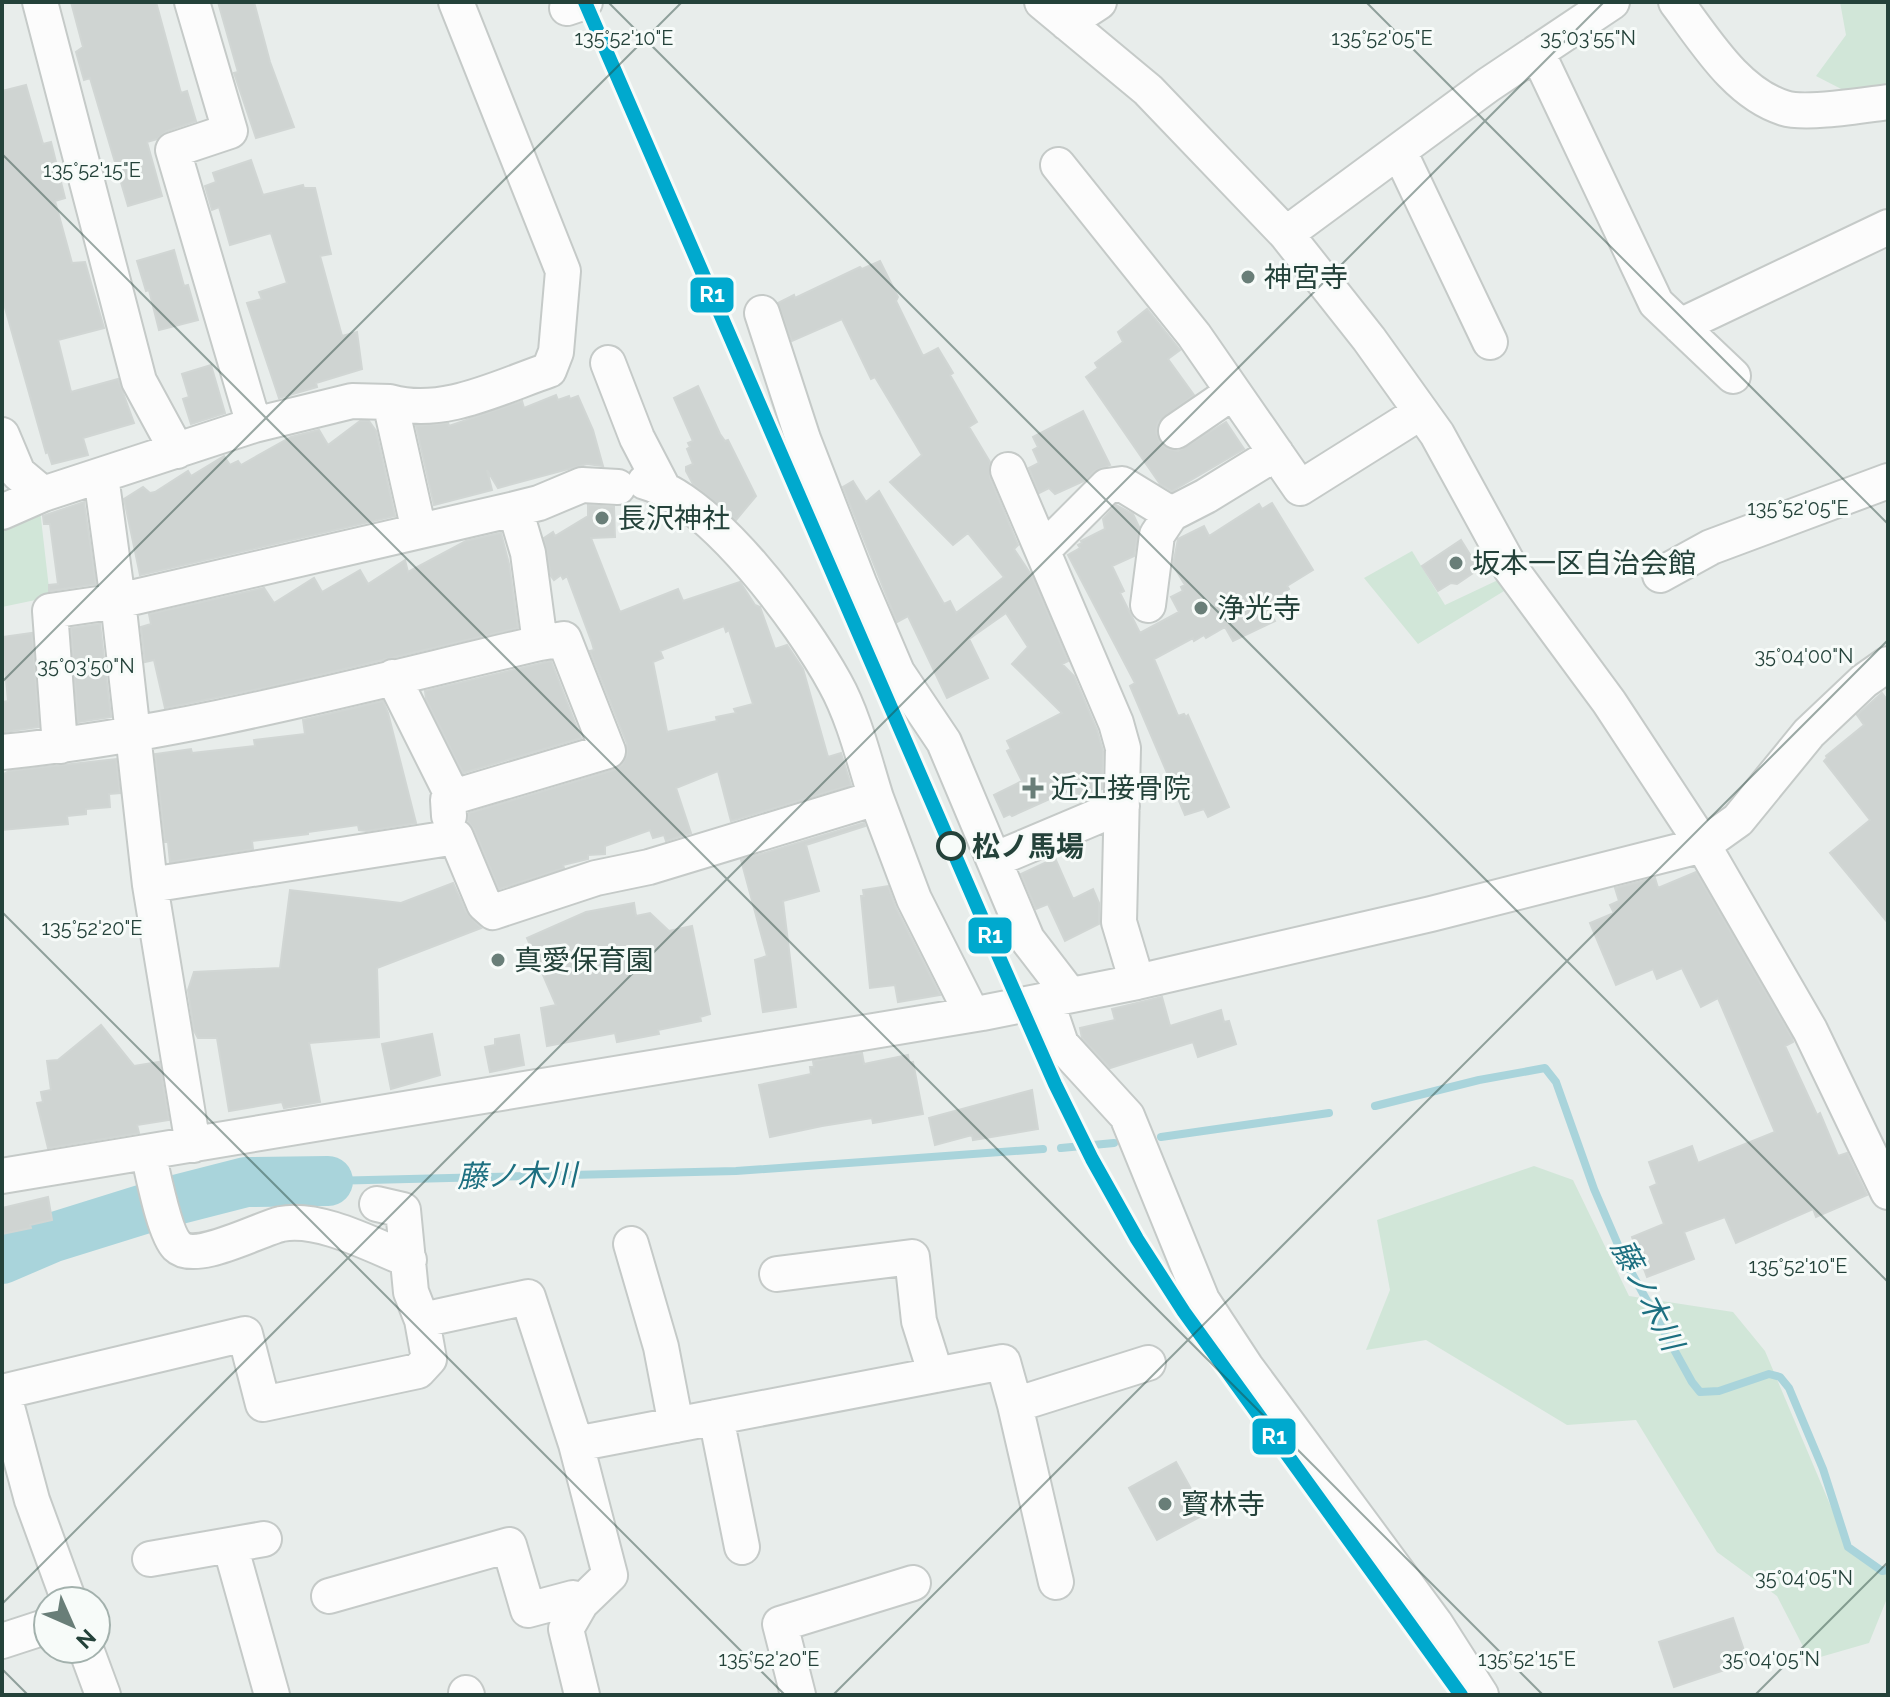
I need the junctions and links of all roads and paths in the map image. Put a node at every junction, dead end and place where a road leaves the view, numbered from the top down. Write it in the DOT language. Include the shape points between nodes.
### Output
graph roads {
  1 [pos="40,2"];
  2 [pos="192,2"];
  3 [pos="456,2"];
  4 [pos="1099,2"];
  5 [pos="1612,2"];
  6 [pos="1676,2"];
  7 [pos="1054,13"];
  8 [pos="1537,52"];
  9 [pos="1888,102"];
  10 [pos="1399,151"];
  11 [pos="1058,165"];
  12 [pos="1888,227"];
  13 [pos="1286,234"];
  14 [pos="762,313"];
  15 [pos="1680,326"];
  16 [pos="1490,342"];
  17 [pos="608,363"];
  18 [pos="1733,376"];
  19 [pos="1233,392"];
  20 [pos="390,402"];
  21 [pos="1421,412"];
  22 [pos="254,425"];
  23 [pos="1176,431"];
  24 [pos="2,435"];
  25 [pos="177,451"];
  26 [pos="1276,453"];
  27 [pos="1008,470"];
  28 [pos="101,476"];
  29 [pos="1888,481"];
  30 [pos="642,485"];
  31 [pos="43,494"];
  32 [pos="515,509"];
  33 [pos="2,512"];
  34 [pos="1171,514"];
  35 [pos="419,531"];
  36 [pos="1043,550"];
  37 [pos="1660,575"];
  38 [pos="118,601"];
  39 [pos="1148,605"];
  40 [pos="540,643"];
  41 [pos="1888,664"];
  42 [pos="393,677"];
  43 [pos="134,735"];
  44 [pos="60,746"];
  45 [pos="2,752"];
  46 [pos="453,797"];
  47 [pos="876,798"];
  48 [pos="1122,806"];
  49 [pos="456,837"];
  50 [pos="1703,845"];
  51 [pos="994,860"];
  52 [pos="150,885"];
  53 [pos="1137,982"];
  54 [pos="1058,998"];
  55 [pos="972,1014"];
  56 [pos="193,1145"];
  57 [pos="148,1153"];
  58 [pos="2,1176"];
  59 [pos="1888,1192"];
  60 [pos="377,1204"];
  61 [pos="631,1244"];
  62 [pos="409,1260"];
  63 [pos="777,1274"];
  64 [pos="422,1320"];
  65 [pos="1148,1363"];
  66 [pos="936,1375"];
  67 [pos="2,1392"];
  68 [pos="1015,1405"];
  69 [pos="716,1417"];
  70 [pos="676,1425"];
  71 [pos="576,1444"];
  72 [pos="17,1504"];
  73 [pos="264,1539"];
  74 [pos="230,1545"];
  75 [pos="742,1547"];
  76 [pos="150,1559"];
  77 [pos="1056,1582"];
  78 [pos="913,1583"];
  79 [pos="60,1585"];
  80 [pos="329,1596"];
  81 [pos="581,1603"];
  82 [pos="32,1631"];
  83 [pos="2,1641"];
  84 [pos="92,1665"];
  85 [pos="103,1695"];
  86 [pos="272,1695"];
  87 [pos="582,1695"];
  88 [pos="798,1695"];
  89 [pos="1481,1695"];
  1 -- 25 [label="street" via="139,381"];
  2 -- 22 [label="street" via="230,131 173,150"];
  3 -- 20 [label="street" via="563,271 556,352 549,370 449,404 410,408"];
  4 -- 7 [label="street"];
  5 -- 8 [label="street"];
  6 -- 9 [label="street" via="1755,95 1786,109"];
  7 -- 13 [label="street" via="1148,90"];
  8 -- 10 [label="street"];
  8 -- 15 [label="street" via="1656,303"];
  10 -- 13 [label="street"];
  10 -- 16 [label="street"];
  11 -- 19 [label="street"];
  12 -- 15 [label="street"];
  13 -- 21 [label="street"];
  14 -- 51 [label="street" via="803,439 859,583 897,672 944,742"];
  15 -- 18 [label="street"];
  17 -- 30 [label="street" via="637,438"];
  19 -- 23 [label="street"];
  19 -- 26 [label="street"];
  20 -- 22 [label="street" via="352,401"];
  20 -- 35 [label="street"];
  21 -- 26 [label="street" via="1300,488"];
  21 -- 50 [label="street" via="1511,569 1609,702"];
  22 -- 25 [label="street"];
  24 -- 31 [label="street" via="18,473"];
  25 -- 28 [label="street"];
  26 -- 34 [label="street"];
  27 -- 36 [label="street"];
  28 -- 31 [label="street"];
  28 -- 38 [label="street"];
  29 -- 37 [label="street" via="1711,547"];
  30 -- 32 [label="street" via="582,485"];
  30 -- 47 [label="street" via="676,494 730,539 802,629 836,685"];
  31 -- 33 [label="street"];
  32 -- 35 [label="street"];
  32 -- 40 [label="street" via="528,553"];
  34 -- 36 [label="street" via="1122,484 1107,486"];
  34 -- 39 [label="street" via="1157,535"];
  35 -- 38 [label="street"];
  36 -- 48 [label="street" via="1116,723 1123,748"];
  38 -- 43 [label="street"];
  38 -- 44 [label="street" via="50,611"];
  40 -- 42 [label="street"];
  40 -- 46 [label="street" via="564,639 608,751"];
  41 -- 50 [label="street" via="1809,733 1738,820"];
  42 -- 43 [label="street"];
  42 -- 46 [label="street"];
  43 -- 44 [label="street"];
  43 -- 52 [label="street"];
  44 -- 45 [label="street"];
  46 -- 49 [label="street" via="447,811"];
  47 -- 49 [label="street" via="493,912 484,904"];
  47 -- 55 [label="street" via="914,899"];
  48 -- 51 [label="street"];
  48 -- 53 [label="street" via="1119,922"];
  49 -- 52 [label="street"];
  50 -- 53 [label="street"];
  50 -- 59 [label="street" via="1810,1030"];
  51 -- 54 [label="street"];
  52 -- 56 [label="street"];
  53 -- 54 [label="street"];
  54 -- 55 [label="street"];
  54 -- 89 [label="street" via="1061,1044 1127,1116 1202,1300"];
  55 -- 56 [label="street"];
  56 -- 57 [label="street"];
  57 -- 58 [label="street"];
  57 -- 62 [label="street" via="166,1225 176,1245 188,1253 282,1224 298,1224 334,1229"];
  60 -- 62 [label="street" via="403,1210"];
  61 -- 70 [label="street" via="661,1347"];
  62 -- 64 [label="street" via="411,1292"];
  63 -- 66 [label="street" via="912,1257 919,1321"];
  64 -- 67 [label="street" via="429,1359 418,1371 263,1404 245,1334"];
  64 -- 71 [label="street" via="528,1297"];
  65 -- 68 [label="street"];
  66 -- 68 [label="street" via="1003,1362"];
  66 -- 69 [label="street"];
  67 -- 72 [label="street"];
  68 -- 77 [label="street"];
  69 -- 70 [label="street"];
  69 -- 75 [label="street"];
  70 -- 71 [label="street"];
  71 -- 81 [label="street" via="610,1575"];
  72 -- 79 [label="street"];
  73 -- 74 [label="street"];
  74 -- 76 [label="street"];
  74 -- 86 [label="street"];
  78 -- 88 [label="street" via="780,1624"];
  80 -- 81 [label="street" via="509,1545 528,1610 573,1598"];
  81 -- 87 [label="street" via="566,1629"];
  82 -- 83 [label="street"];
  84 -- 85 [label="street"];
}
